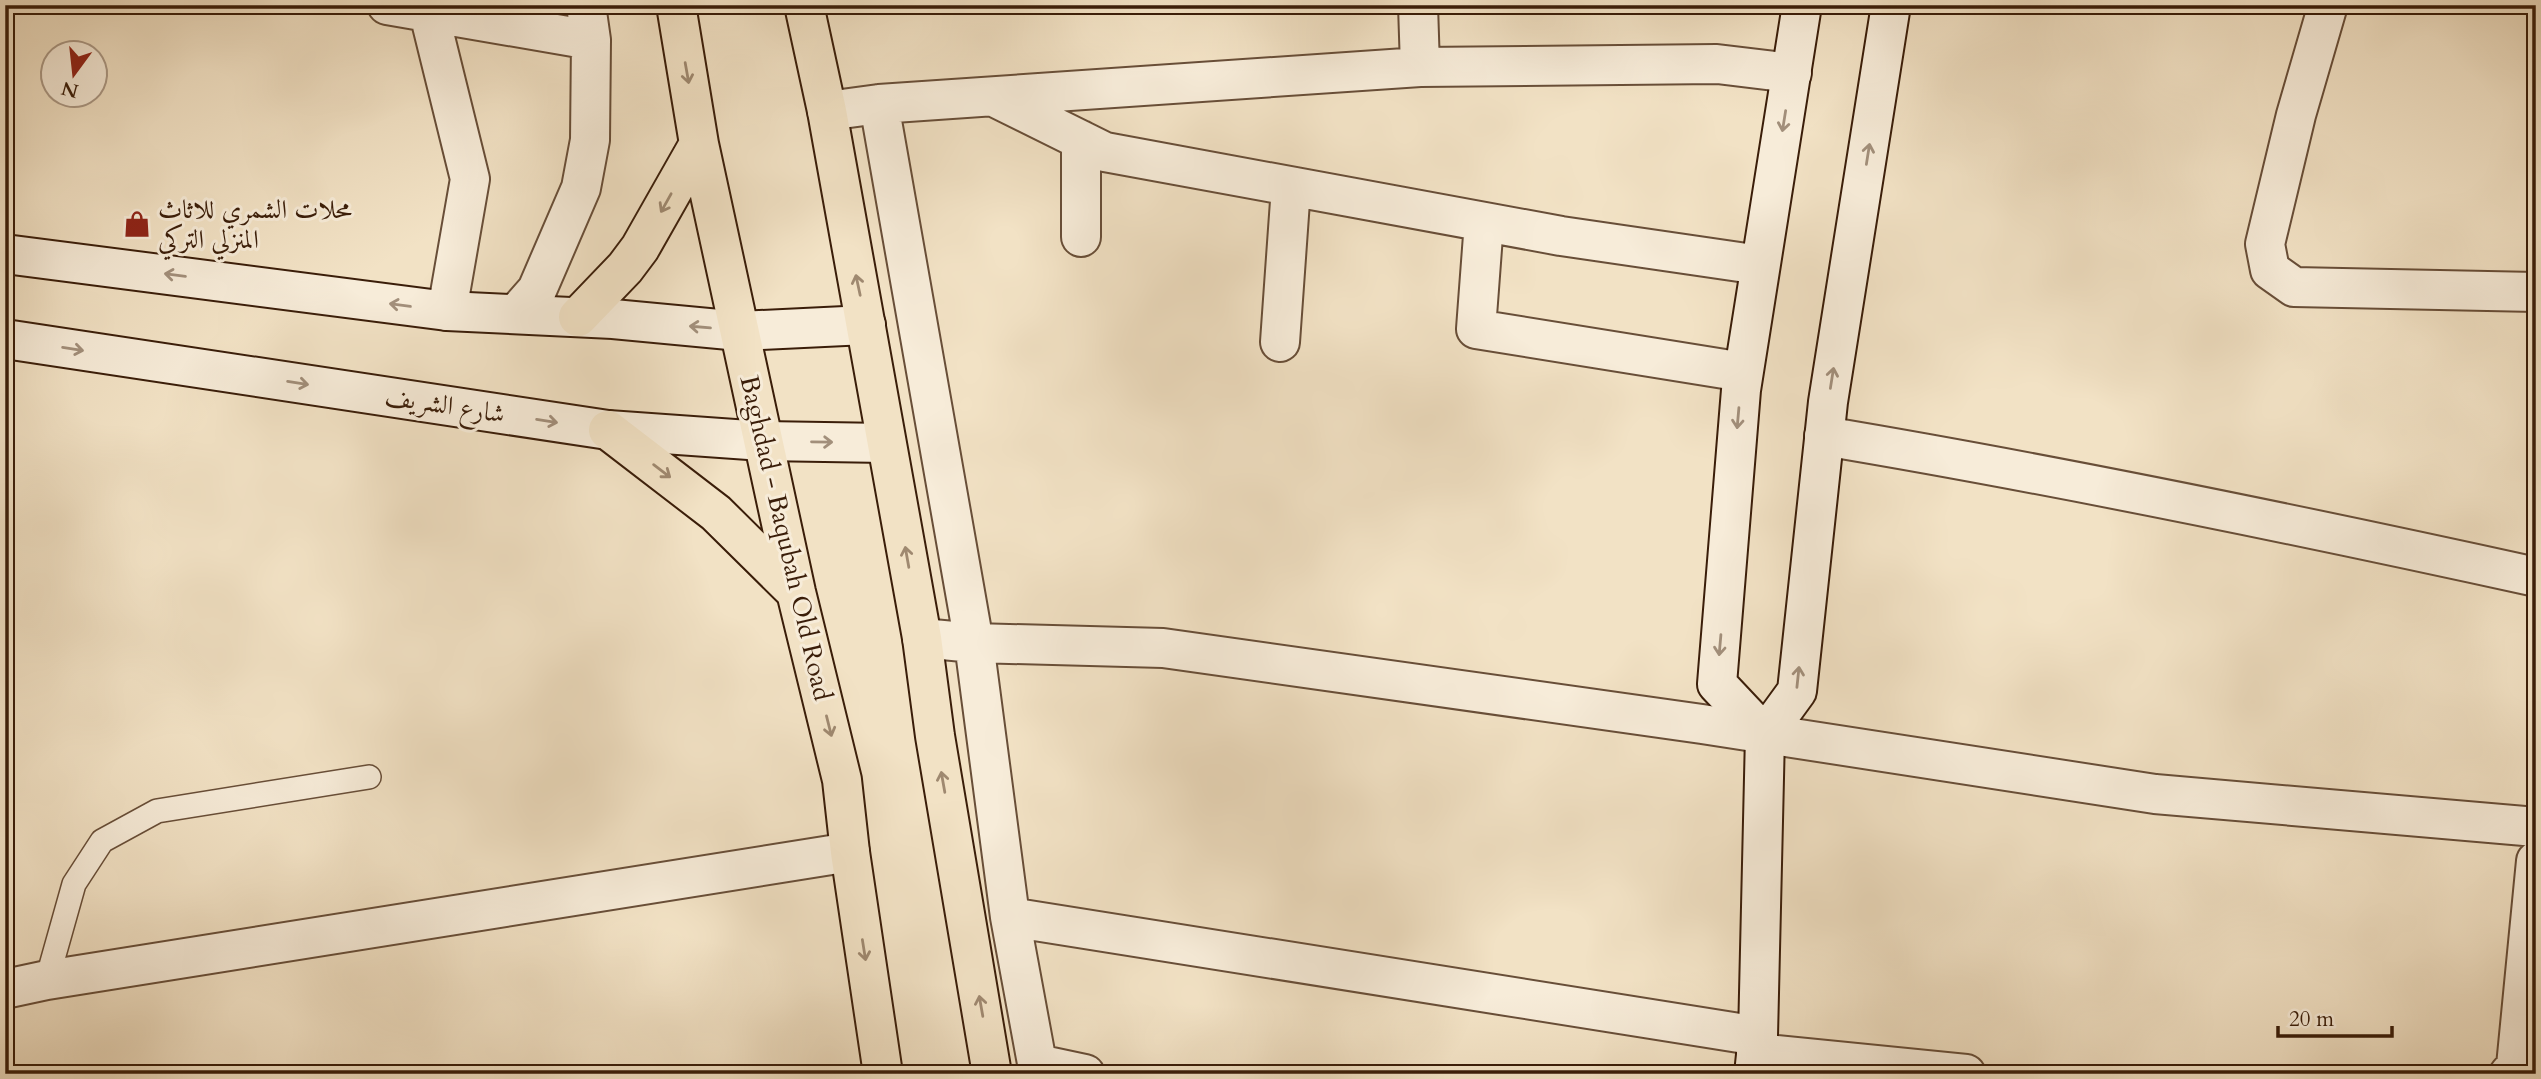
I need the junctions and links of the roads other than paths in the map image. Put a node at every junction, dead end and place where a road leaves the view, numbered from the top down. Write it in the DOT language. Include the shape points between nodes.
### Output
graph roads {
  1 [pos="387,5"];
  2 [pos="676,5"];
  3 [pos="804,5"];
  4 [pos="1418,5"];
  5 [pos="1802,5"];
  6 [pos="1891,5"];
  7 [pos="2328,5"];
  8 [pos="427,9"];
  9 [pos="589,23"];
  10 [pos="1420,67"];
  11 [pos="1792,72"];
  12 [pos="992,96"];
  13 [pos="879,104"];
  14 [pos="827,111"];
  15 [pos="1081,140"];
  16 [pos="699,144"];
  17 [pos="1291,187"];
  18 [pos="1484,222"];
  19 [pos="1081,237"];
  20 [pos="5,254"];
  21 [pos="1760,265"];
  22 [pos="2536,292"];
  23 [pos="447,311"];
  24 [pos="516,314"];
  25 [pos="578,317"];
  26 [pos="866,325"];
  27 [pos="740,331"];
  28 [pos="5,339"];
  29 [pos="1280,342"];
  30 [pos="1743,372"];
  31 [pos="608,430"];
  32 [pos="1824,436"];
  33 [pos="764,441"];
  34 [pos="887,443"];
  35 [pos="2536,577"];
  36 [pos="796,592"];
  37 [pos="922,638"];
  38 [pos="974,643"];
  39 [pos="1765,735"];
  40 [pos="369,777"];
  41 [pos="2536,827"];
  42 [pos="850,852"];
  43 [pos="2536,860"];
  44 [pos="1010,917"];
  45 [pos="47,980"];
  46 [pos="5,989"];
  47 [pos="1756,1055"];
  48 [pos="1039,1069"];
  49 [pos="883,1074"];
  50 [pos="992,1074"];
  51 [pos="1085,1074"];
  52 [pos="1966,1074"];
  53 [pos="2509,1074"];
  1 -- 8 [label="street"];
  2 -- 16 [label="highway, Baghdad - Baqubah Old Road, one-way"];
  3 -- 14 [label="highway"];
  4 -- 10 [label="street"];
  5 -- 11 [label="street"];
  32 -- 6 [label="street, one-way"];
  7 -- 22 [label="street" via="2265,244 2270,270 2294,287"];
  8 -- 9 [label="street"];
  8 -- 23 [label="street" via="470,179"];
  9 -- 24 [label="street" via="590,140 581,188 537,290"];
  10 -- 11 [label="street" via="1717,64"];
  10 -- 12 [label="street"];
  11 -- 21 [label="street, one-way"];
  12 -- 13 [label="street"];
  12 -- 15 [label="street"];
  13 -- 14 [label="street"];
  13 -- 38 [label="street"];
  26 -- 14 [label="highway, one-way"];
  15 -- 17 [label="street" via="1105,152"];
  15 -- 19 [label="street"];
  16 -- 25 [label="highway, one-way" via="640,248"];
  16 -- 27 [label="highway, Baghdad - Baqubah Old Road"];
  17 -- 18 [label="street"];
  17 -- 29 [label="street"];
  18 -- 21 [label="street"];
  18 -- 30 [label="street" via="1476,329"];
  23 -- 20 [label="street, one-way"];
  21 -- 30 [label="street"];
  23 -- 24 [label="street"];
  24 -- 25 [label="street"];
  27 -- 25 [label="street, one-way"];
  26 -- 27 [label="street"];
  26 -- 34 [label="highway"];
  27 -- 33 [label="highway, Baghdad - Baqubah Old Road"];
  28 -- 31 [label="street, شارع الشريف, one-way"];
  30 -- 39 [label="street, one-way" via="1717,684"];
  31 -- 33 [label="street, شارع الشريف"];
  31 -- 36 [label="highway, one-way" via="716,513"];
  32 -- 35 [label="street" via="2310,527"];
  39 -- 32 [label="street, one-way" via="1797,691"];
  33 -- 34 [label="street, شارع الشريف, one-way"];
  33 -- 36 [label="highway, Baghdad - Baqubah Old Road"];
  37 -- 34 [label="highway, one-way"];
  36 -- 42 [label="highway, Baghdad - Baqubah Old Road, one-way" via="842,780"];
  37 -- 38 [label="street"];
  50 -- 37 [label="highway, one-way"];
  38 -- 39 [label="street" via="1163,649"];
  38 -- 44 [label="street"];
  39 -- 41 [label="street" via="2155,794"];
  39 -- 47 [label="street"];
  40 -- 45 [label="lane" via="157,811 102,841 74,884"];
  42 -- 45 [label="street"];
  42 -- 49 [label="highway, Baghdad - Baqubah Old Road, one-way"];
  43 -- 53 [label="street" via="2516,1066"];
  44 -- 47 [label="street"];
  44 -- 48 [label="street"];
  45 -- 46 [label="street"];
  47 -- 52 [label="street"];
  48 -- 51 [label="street"];
}
